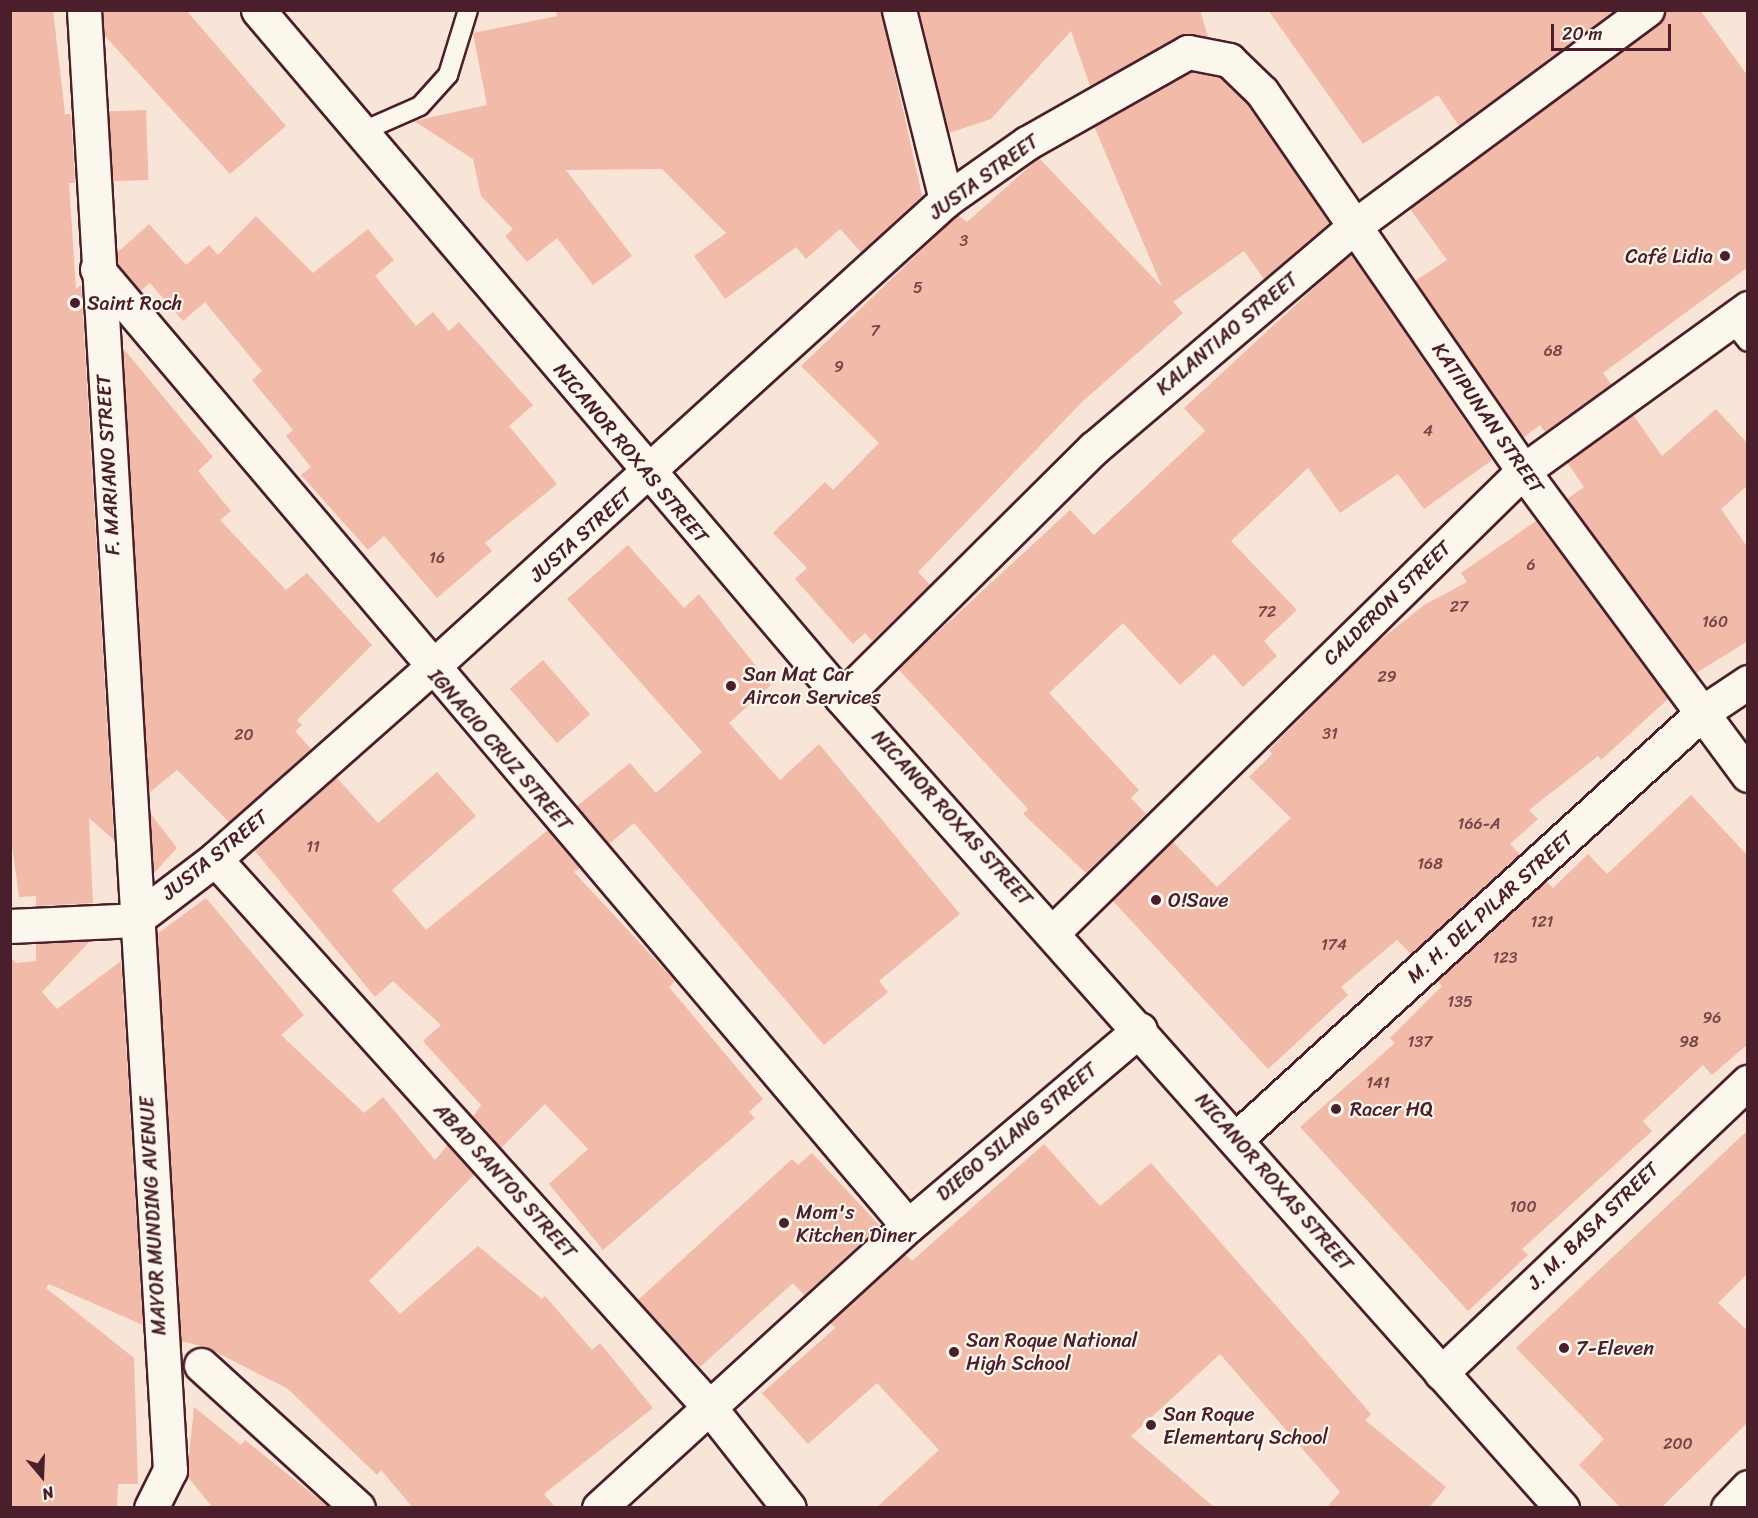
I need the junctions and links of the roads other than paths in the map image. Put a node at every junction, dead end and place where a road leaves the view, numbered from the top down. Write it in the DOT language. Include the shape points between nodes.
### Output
graph roads {
  1 [pos="84,10"];
  2 [pos="258,10"];
  3 [pos="468,10"];
  4 [pos="899,10"];
  5 [pos="1647,10"];
  6 [pos="1229,60"];
  7 [pos="361,132"];
  8 [pos="946,200"];
  9 [pos="1356,225"];
  10 [pos="97,269"];
  11 [pos="1742,323"];
  12 [pos="1523,471"];
  13 [pos="649,474"];
  14 [pos="430,669"];
  15 [pos="1748,682"];
  16 [pos="842,698"];
  17 [pos="1703,712"];
  18 [pos="1748,775"];
  19 [pos="215,859"];
  20 [pos="135,920"];
  21 [pos="10,926"];
  22 [pos="1054,931"];
  23 [pos="1140,1029"];
  24 [pos="1748,1082"];
  25 [pos="1237,1138"];
  26 [pos="908,1226"];
  27 [pos="201,1365"];
  28 [pos="1441,1373"];
  29 [pos="710,1408"];
  30 [pos="1748,1487"];
  31 [pos="151,1508"];
  32 [pos="358,1508"];
  33 [pos="599,1508"];
  34 [pos="789,1508"];
  35 [pos="1562,1508"];
  36 [pos="1728,1508"];
  1 -- 10 [label="street, F. MARIANO STREET"];
  2 -- 7 [label="street, NICANOR ROXAS STREET"];
  3 -- 7 [label="lane" via="448,75 420,106"];
  4 -- 8 [label="street"];
  5 -- 9 [label="street, KALANTIAO STREET"];
  6 -- 8 [label="street, JUSTA STREET" via="1188,52 1027,143"];
  6 -- 9 [label="street, KATIPUNAN STREET" via="1262,92"];
  7 -- 13 [label="street, NICANOR ROXAS STREET"];
  8 -- 13 [label="street, JUSTA STREET"];
  9 -- 12 [label="street, KATIPUNAN STREET"];
  9 -- 16 [label="street, KALANTIAO STREET" via="1094,448"];
  10 -- 14 [label="street, IGNACIO CRUZ STREET"];
  10 -- 20 [label="street, F. MARIANO STREET"];
  11 -- 12 [label="street, CALDERON STREET"];
  12 -- 17 [label="street, KATIPUNAN STREET"];
  12 -- 22 [label="street, CALDERON STREET"];
  13 -- 14 [label="street, JUSTA STREET"];
  13 -- 16 [label="street, NICANOR ROXAS STREET"];
  14 -- 19 [label="street, JUSTA STREET"];
  14 -- 26 [label="street, IGNACIO CRUZ STREET"];
  15 -- 17 [label="street, M. H. DEL PILAR STREET"];
  16 -- 22 [label="street, NICANOR ROXAS STREET"];
  17 -- 18 [label="street, KATIPUNAN STREET"];
  17 -- 25 [label="street, M. H. DEL PILAR STREET"];
  19 -- 20 [label="street, JUSTA STREET"];
  19 -- 29 [label="street, ABAD SANTOS STREET"];
  20 -- 21 [label="street"];
  20 -- 31 [label="street, MAYOR MUNDING AVENUE" via="170,1470"];
  22 -- 23 [label="street, NICANOR ROXAS STREET"];
  23 -- 25 [label="street, NICANOR ROXAS STREET"];
  23 -- 26 [label="street, DIEGO SILANG STREET"];
  24 -- 28 [label="street, J. M. BASA STREET"];
  25 -- 28 [label="street, NICANOR ROXAS STREET"];
  26 -- 29 [label="street, DIEGO SILANG STREET"];
  27 -- 32 [label="street"];
  28 -- 35 [label="street, NICANOR ROXAS STREET"];
  29 -- 33 [label="street, DIEGO SILANG STREET"];
  29 -- 34 [label="street, ABAD SANTOS STREET"];
  30 -- 36 [label="street"];
}
